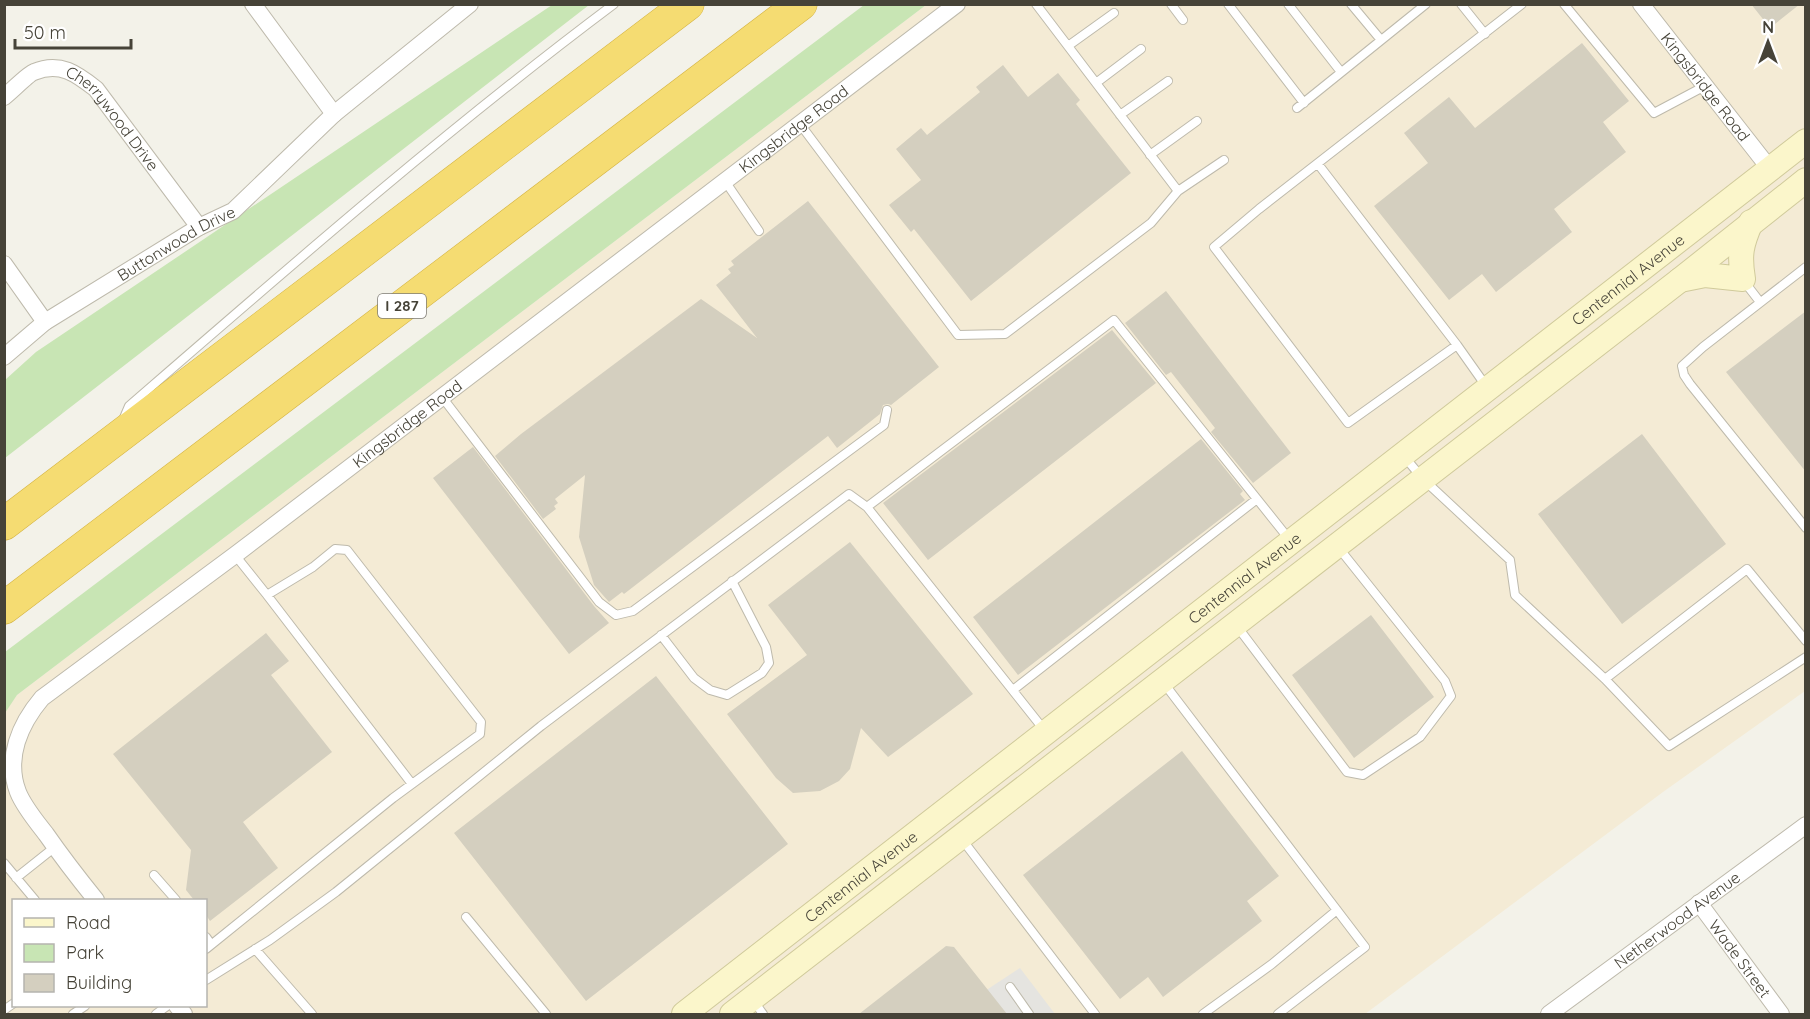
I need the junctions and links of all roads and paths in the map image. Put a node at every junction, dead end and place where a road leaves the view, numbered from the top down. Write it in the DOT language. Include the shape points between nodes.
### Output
graph roads {
  1 [pos="253,4"];
  2 [pos="470,4"];
  3 [pos="614,4"];
  4 [pos="688,4"];
  5 [pos="801,4"];
  6 [pos="957,4"];
  7 [pos="1036,4"];
  8 [pos="1171,4"];
  9 [pos="1228,4"];
  10 [pos="1288,4"];
  11 [pos="1351,4"];
  12 [pos="1426,4"];
  13 [pos="1461,4"];
  14 [pos="1522,4"];
  15 [pos="1564,4"];
  16 [pos="1641,4"];
  17 [pos="1114,13"];
  18 [pos="1183,20"];
  19 [pos="1485,34"];
  20 [pos="1381,40"];
  21 [pos="1068,46"];
  22 [pos="1141,49"];
  23 [pos="1341,72"];
  24 [pos="1168,81"];
  25 [pos="1096,83"];
  26 [pos="1705,86"];
  27 [pos="4,97"];
  28 [pos="334,114"];
  29 [pos="1120,116"];
  30 [pos="1197,121"];
  31 [pos="800,124"];
  32 [pos="1806,141"];
  33 [pos="1150,155"];
  34 [pos="1224,160"];
  35 [pos="1318,164"];
  36 [pos="1770,169"];
  37 [pos="1806,180"];
  38 [pos="725,181"];
  39 [pos="1178,191"];
  40 [pos="1751,222"];
  41 [pos="199,227"];
  42 [pos="759,231"];
  43 [pos="4,264"];
  44 [pos="1806,267"];
  45 [pos="1743,279"];
  46 [pos="1680,280"];
  47 [pos="1760,302"];
  48 [pos="45,322"];
  49 [pos="1457,345"];
  50 [pos="4,357"];
  51 [pos="1488,388"];
  52 [pos="442,397"];
  53 [pos="887,410"];
  54 [pos="114,441"];
  55 [pos="1402,455"];
  56 [pos="1423,479"];
  57 [pos="1257,499"];
  58 [pos="867,507"];
  59 [pos="4,524"];
  60 [pos="1806,528"];
  61 [pos="1291,541"];
  62 [pos="1337,546"];
  63 [pos="235,555"];
  64 [pos="732,581"];
  65 [pos="267,595"];
  66 [pos="4,608"];
  67 [pos="1236,624"];
  68 [pos="661,634"];
  69 [pos="1806,641"];
  70 [pos="1806,657"];
  71 [pos="1605,679"];
  72 [pos="1162,681"];
  73 [pos="1012,690"];
  74 [pos="1046,732"];
  75 [pos="9,761"];
  76 [pos="412,784"];
  77 [pos="1806,825"];
  78 [pos="960,837"];
  79 [pos="55,847"];
  80 [pos="4,862"];
  81 [pos="154,875"];
  82 [pos="16,878"];
  83 [pos="34,899"];
  84 [pos="95,899"];
  85 [pos="175,899"];
  86 [pos="1699,903"];
  87 [pos="1337,910"];
  88 [pos="466,917"];
  89 [pos="208,943"];
  90 [pos="255,949"];
  91 [pos="207,979"];
  92 [pos="1010,987"];
  93 [pos="758,1006"];
  94 [pos="312,1014"];
  95 [pos="546,1014"];
  96 [pos="684,1014"];
  97 [pos="732,1014"];
  98 [pos="1029,1014"];
  99 [pos="1095,1014"];
  100 [pos="1203,1014"];
  101 [pos="1278,1014"];
  102 [pos="1549,1014"];
  103 [pos="1781,1014"];
  1 -- 28 [label="street"];
  2 -- 28 [label="street, Buttonwood Drive"];
  3 -- 54 [label="lane" via="402,173 129,406"];
  4 -- 54 [label="highway"];
  5 -- 66 [label="highway, I 287"];
  6 -- 31 [label="street, Kingsbridge Road"];
  7 -- 21 [label="lane"];
  8 -- 18 [label="lane"];
  9 -- 23 [label="lane" via="1300,106"];
  10 -- 23 [label="lane"];
  11 -- 20 [label="lane"];
  12 -- 20 [label="lane"];
  13 -- 19 [label="lane"];
  14 -- 19 [label="lane"];
  15 -- 26 [label="lane" via="1654,113"];
  16 -- 26 [label="street, Kingsbridge Road"];
  17 -- 21 [label="lane"];
  19 -- 35 [label="lane"];
  20 -- 23 [label="lane"];
  21 -- 25 [label="lane"];
  22 -- 25 [label="lane"];
  24 -- 29 [label="lane"];
  25 -- 29 [label="lane"];
  26 -- 36 [label="street, Kingsbridge Road"];
  27 -- 41 [label="street, Cherrywood Drive" via="33,72 56,67 77,74 96,89"];
  28 -- 41 [label="street, Buttonwood Drive" via="233,211"];
  29 -- 33 [label="lane"];
  30 -- 33 [label="lane"];
  31 -- 38 [label="street, Kingsbridge Road"];
  31 -- 39 [label="lane" via="958,335 1005,333 1151,224"];
  32 -- 36 [label="main road, Centennial Avenue"];
  33 -- 39 [label="lane"];
  34 -- 39 [label="lane"];
  35 -- 49 [label="lane"];
  35 -- 49 [label="lane" via="1214,247 1348,423"];
  36 -- 51 [label="main road, Centennial Avenue"];
  37 -- 40 [label="main road, Centennial Avenue"];
  38 -- 42 [label="lane"];
  38 -- 52 [label="street, Kingsbridge Road"];
  40 -- 45 [label="main road" via="1742,243"];
  40 -- 46 [label="main road, Centennial Avenue"];
  41 -- 48 [label="street, Buttonwood Drive"];
  43 -- 48 [label="street"];
  44 -- 47 [label="lane"];
  45 -- 46 [label="main road" via="1705,275"];
  45 -- 47 [label="lane"];
  46 -- 56 [label="main road, Centennial Avenue"];
  47 -- 60 [label="lane" via="1682,366 1690,384"];
  48 -- 50 [label="street, Buttonwood Drive"];
  49 -- 51 [label="lane"];
  51 -- 55 [label="main road, Centennial Avenue"];
  52 -- 53 [label="lane" via="599,602 616,615 633,611 884,425"];
  52 -- 63 [label="street, Kingsbridge Road"];
  54 -- 59 [label="highway"];
  55 -- 56 [label="lane"];
  55 -- 61 [label="main road, Centennial Avenue"];
  56 -- 62 [label="main road, Centennial Avenue"];
  56 -- 71 [label="lane" via="1510,560 1515,595"];
  57 -- 58 [label="lane" via="1114,320"];
  57 -- 61 [label="lane"];
  57 -- 73 [label="lane"];
  58 -- 64 [label="lane" via="849,494"];
  58 -- 73 [label="lane"];
  61 -- 74 [label="main road, Centennial Avenue"];
  62 -- 67 [label="main road, Centennial Avenue"];
  62 -- 67 [label="lane" via="1445,681 1451,696 1420,737 1363,775 1347,772"];
  63 -- 65 [label="lane"];
  63 -- 75 [label="street, Kingsbridge Road" via="42,698 30,712"];
  64 -- 68 [label="lane"];
  64 -- 68 [label="lane" via="766,647 769,663 762,673 727,695 710,690 694,678"];
  65 -- 76 [label="lane"];
  65 -- 76 [label="lane" via="335,549 346,550 449,678 481,722 480,734"];
  67 -- 72 [label="main road, Centennial Avenue"];
  68 -- 90 [label="lane" via="336,892"];
  69 -- 71 [label="lane" via="1747,569"];
  70 -- 71 [label="lane" via="1670,746"];
  72 -- 78 [label="main road, Centennial Avenue"];
  72 -- 87 [label="lane"];
  73 -- 74 [label="lane"];
  74 -- 96 [label="main road, Centennial Avenue"];
  75 -- 79 [label="street, Kingsbridge Road" via="18,792"];
  76 -- 89 [label="lane"];
  77 -- 86 [label="street, Netherwood Avenue"];
  78 -- 93 [label="main road, Centennial Avenue"];
  78 -- 99 [label="lane"];
  79 -- 82 [label="lane"];
  79 -- 84 [label="street, Kingsbridge Road"];
  80 -- 82 [label="lane"];
  81 -- 85 [label="lane"];
  82 -- 83 [label="lane"];
  86 -- 102 [label="street, Netherwood Avenue"];
  86 -- 103 [label="street, Wade Street"];
  87 -- 100 [label="lane"];
  87 -- 101 [label="lane" via="1365,947"];
  88 -- 95 [label="lane"];
  90 -- 91 [label="lane"];
  90 -- 94 [label="lane"];
  92 -- 98 [label="lane"];
  93 -- 97 [label="main road, Centennial Avenue"];
}
